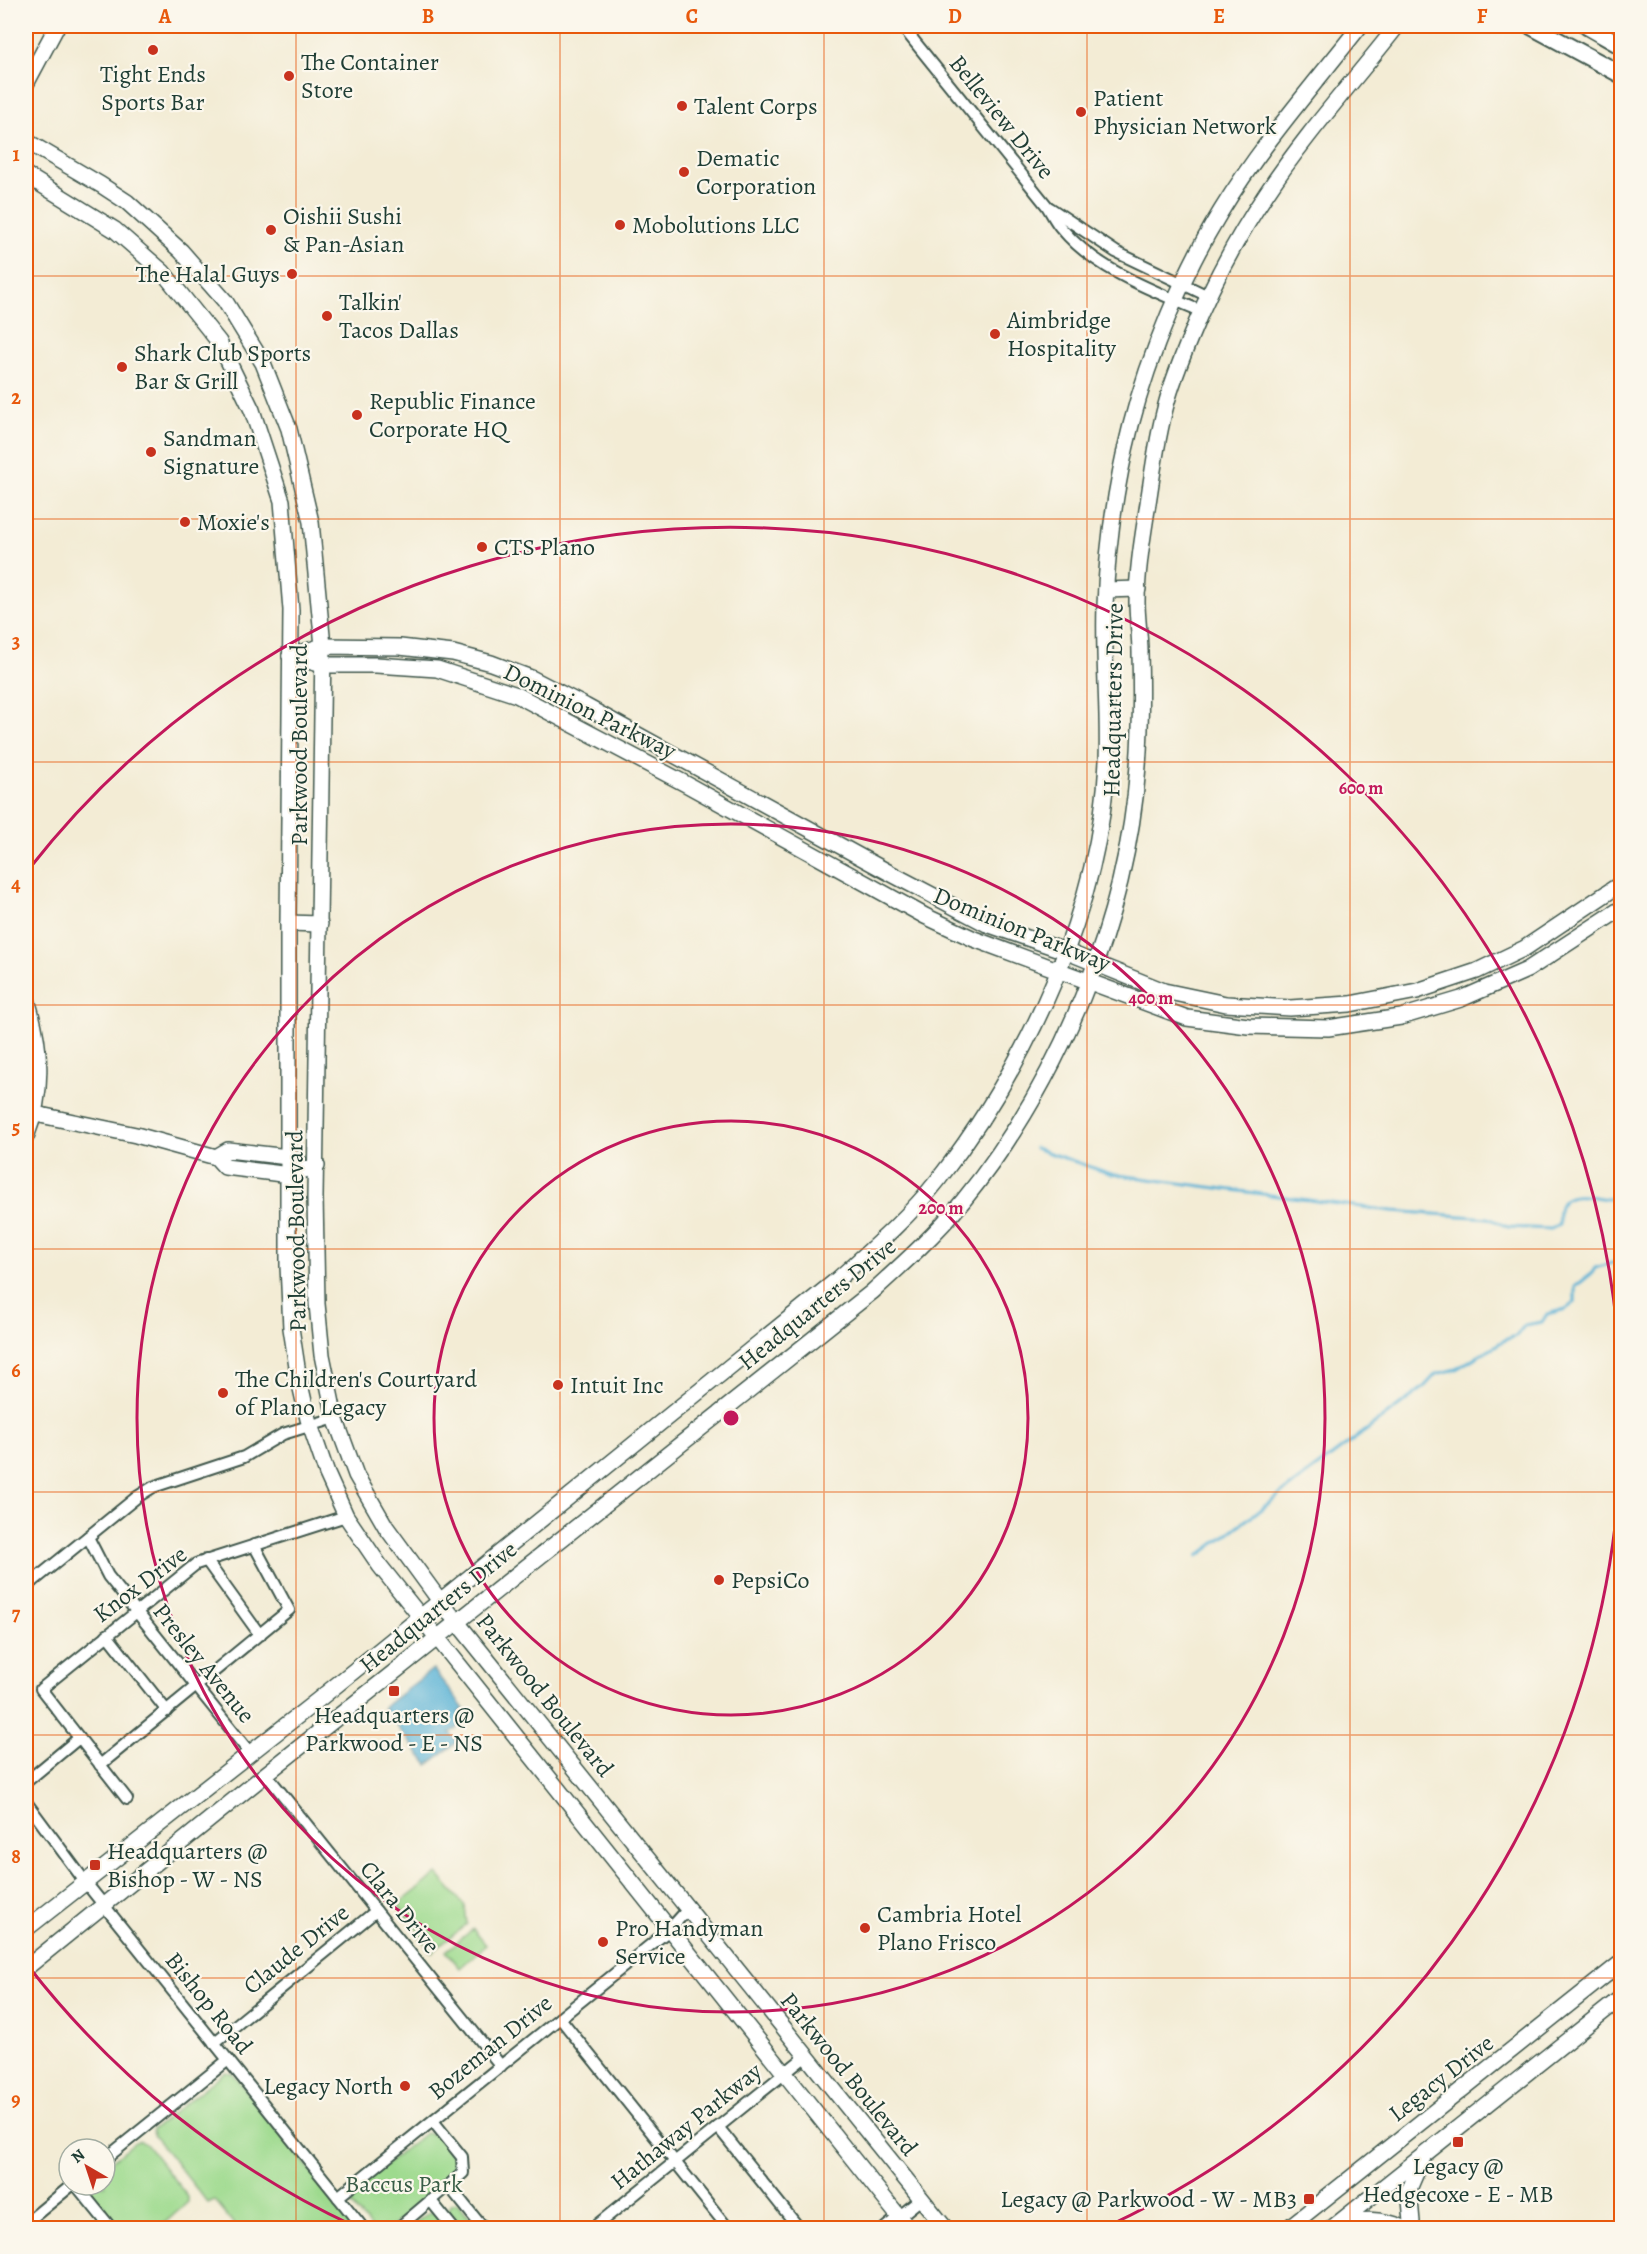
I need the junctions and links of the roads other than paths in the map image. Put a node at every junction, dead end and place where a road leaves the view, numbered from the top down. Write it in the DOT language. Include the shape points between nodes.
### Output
graph roads {
  1 [pos="57,26"];
  2 [pos="902,26"];
  3 [pos="1360,26"];
  4 [pos="1397,26"];
  5 [pos="1531,26"];
  6 [pos="1587,26"];
  7 [pos="1622,46"];
  8 [pos="1622,75"];
  9 [pos="26,83"];
  10 [pos="1298,104"];
  11 [pos="1320,121"];
  12 [pos="26,141"];
  13 [pos="26,175"];
  14 [pos="1047,206"];
  15 [pos="181,250"];
  16 [pos="163,272"];
  17 [pos="1183,285"];
  18 [pos="1208,296"];
  19 [pos="1176,300"];
  20 [pos="1201,311"];
  21 [pos="274,392"];
  22 [pos="249,404"];
  23 [pos="1138,589"];
  24 [pos="1106,590"];
  25 [pos="323,646"];
  26 [pos="290,656"];
  27 [pos="484,662"];
  28 [pos="323,665"];
  29 [pos="477,681"];
  30 [pos="862,857"];
  31 [pos="852,875"];
  32 [pos="1622,883"];
  33 [pos="1622,908"];
  34 [pos="1576,915"];
  35 [pos="288,923"];
  36 [pos="320,924"];
  37 [pos="1588,931"];
  38 [pos="1065,951"];
  39 [pos="1095,963"];
  40 [pos="1057,971"];
  41 [pos="1088,981"];
  42 [pos="26,996"];
  43 [pos="30,1113"];
  44 [pos="26,1137"];
  45 [pos="216,1157"];
  46 [pos="288,1157"];
  47 [pos="316,1166"];
  48 [pos="288,1175"];
  49 [pos="334,1418"];
  50 [pos="310,1425"];
  51 [pos="346,1516"];
  52 [pos="88,1537"];
  53 [pos="254,1545"];
  54 [pos="206,1560"];
  55 [pos="26,1587"];
  56 [pos="440,1601"];
  57 [pos="135,1612"];
  58 [pos="420,1617"];
  59 [pos="457,1621"];
  60 [pos="107,1635"];
  61 [pos="260,1635"];
  62 [pos="437,1638"];
  63 [pos="196,1687"];
  64 [pos="167,1711"];
  65 [pos="79,1737"];
  66 [pos="250,1753"];
  67 [pos="100,1765"];
  68 [pos="266,1774"];
  69 [pos="26,1782"];
  70 [pos="587,1783"];
  71 [pos="127,1799"];
  72 [pos="566,1800"];
  73 [pos="26,1802"];
  74 [pos="86,1883"];
  75 [pos="104,1905"];
  76 [pos="376,1911"];
  77 [pos="693,1915"];
  78 [pos="26,1929"];
  79 [pos="669,1930"];
  80 [pos="1622,1962"];
  81 [pos="26,1968"];
  82 [pos="1622,1997"];
  83 [pos="560,2019"];
  84 [pos="214,2043"];
  85 [pos="806,2055"];
  86 [pos="228,2060"];
  87 [pos="501,2066"];
  88 [pos="783,2074"];
  89 [pos="433,2121"];
  90 [pos="718,2127"];
  91 [pos="117,2148"];
  92 [pos="1423,2156"];
  93 [pos="675,2162"];
  94 [pos="449,2186"];
  95 [pos="59,2197"];
  96 [pos="84,2197"];
  97 [pos="338,2197"];
  98 [pos="921,2199"];
  99 [pos="431,2201"];
  100 [pos="26,2223"];
  101 [pos="904,2223"];
  102 [pos="1408,2225"];
  103 [pos="1335,2227"];
  104 [pos="111,2229"];
  105 [pos="363,2229"];
  106 [pos="398,2229"];
  107 [pos="453,2229"];
  108 [pos="483,2229"];
  109 [pos="593,2229"];
  110 [pos="728,2229"];
  111 [pos="799,2229"];
  112 [pos="885,2229"];
  113 [pos="945,2229"];
  114 [pos="1288,2229"];
  1 -- 9 [label="main road"];
  2 -- 14 [label="street, Belleview Drive"];
  3 -- 10 [label="main road, Headquarters Drive"];
  4 -- 11 [label="main road, Headquarters Drive"];
  5 -- 8 [label="main road"];
  6 -- 7 [label="main road"];
  10 -- 11 [label="main road"];
  10 -- 17 [label="main road, Headquarters Drive" via="1220,212"];
  11 -- 18 [label="main road, Headquarters Drive" via="1266,193"];
  12 -- 15 [label="main road, Parkwood Boulevard" via="127,202"];
  13 -- 16 [label="main road, Parkwood Boulevard" via="115,230"];
  14 -- 17 [label="street, Belleview Drive" via="1116,252"];
  14 -- 19 [label="street, Belleview Drive" via="1061,229 1080,248"];
  15 -- 16 [label="main road"];
  15 -- 21 [label="main road, Parkwood Boulevard" via="225,300 263,363"];
  16 -- 22 [label="main road, Parkwood Boulevard" via="219,342"];
  17 -- 18 [label="street, Belleview Drive"];
  17 -- 19 [label="main road, Headquarters Drive"];
  18 -- 20 [label="main road, Headquarters Drive"];
  19 -- 20 [label="street, Belleview Drive"];
  19 -- 24 [label="main road, Headquarters Drive" via="1130,427 1115,504"];
  20 -- 23 [label="main road, Headquarters Drive" via="1166,405 1152,476"];
  21 -- 22 [label="main road"];
  21 -- 25 [label="main road, Parkwood Boulevard" via="289,429 311,522"];
  22 -- 26 [label="main road, Parkwood Boulevard" via="282,501 291,593"];
  23 -- 24 [label="main road"];
  23 -- 39 [label="main road, Headquarters Drive" via="1140,718 1134,809 1113,908"];
  24 -- 38 [label="main road, Headquarters Drive" via="1104,788 1089,875"];
  25 -- 26 [label="main road, Dominion Parkway"];
  25 -- 27 [label="main road, Dominion Parkway" via="400,647 453,653"];
  25 -- 28 [label="main road, Parkwood Boulevard"];
  26 -- 28 [label="main road, Dominion Parkway"];
  26 -- 35 [label="main road, Parkwood Boulevard"];
  27 -- 29 [label="main road"];
  27 -- 30 [label="main road, Dominion Parkway" via="531,678"];
  28 -- 29 [label="main road, Dominion Parkway" via="424,667"];
  28 -- 36 [label="main road, Parkwood Boulevard"];
  29 -- 31 [label="main road, Dominion Parkway" via="517,695 567,720"];
  30 -- 31 [label="main road"];
  30 -- 38 [label="main road, Dominion Parkway" via="987,924"];
  31 -- 40 [label="main road, Dominion Parkway" via="974,939"];
  32 -- 34 [label="main road, Dominion Parkway"];
  33 -- 37 [label="main road, Dominion Parkway"];
  34 -- 37 [label="main road"];
  34 -- 39 [label="main road, Dominion Parkway" via="1525,948 1477,971 1417,991 1350,1004 1290,1008 1226,1004 1164,991"];
  35 -- 36 [label="main road"];
  35 -- 46 [label="main road, Parkwood Boulevard"];
  36 -- 47 [label="main road, Parkwood Boulevard"];
  37 -- 41 [label="main road, Dominion Parkway" via="1527,970 1461,999 1401,1017 1328,1028 1248,1026 1187,1018"];
  38 -- 39 [label="main road, Dominion Parkway"];
  38 -- 40 [label="main road, Headquarters Drive"];
  39 -- 41 [label="main road, Headquarters Drive"];
  40 -- 41 [label="main road, Dominion Parkway"];
  40 -- 56 [label="main road, Headquarters Drive" via="1002,1086 967,1141 936,1182 880,1242"];
  41 -- 59 [label="main road, Headquarters Drive" via="1060,1046 1016,1126 961,1203 916,1252 848,1312"];
  42 -- 43 [label="main road" via="35,1026 40,1069"];
  43 -- 44 [label="main road"];
  43 -- 45 [label="main road"];
  45 -- 46 [label="main road" via="228,1150"];
  45 -- 48 [label="main road" via="225,1167"];
  46 -- 47 [label="main road"];
  46 -- 48 [label="main road, Parkwood Boulevard"];
  47 -- 48 [label="main road"];
  47 -- 49 [label="main road, Parkwood Boulevard" via="317,1304"];
  48 -- 50 [label="main road, Parkwood Boulevard" via="290,1317 295,1363"];
  49 -- 50 [label="street"];
  49 -- 56 [label="main road, Parkwood Boulevard" via="368,1498"];
  50 -- 51 [label="main road, Parkwood Boulevard"];
  50 -- 52 [label="street" via="283,1434 244,1457 153,1487"];
  51 -- 53 [label="street, Knox Drive"];
  51 -- 58 [label="main road, Parkwood Boulevard"];
  52 -- 55 [label="street"];
  52 -- 57 [label="street, Presley Avenue" via="108,1576"];
  53 -- 54 [label="street, Knox Drive"];
  53 -- 61 [label="street" via="289,1610"];
  54 -- 57 [label="street, Knox Drive" via="181,1574"];
  54 -- 61 [label="street"];
  56 -- 58 [label="main road, Headquarters Drive"];
  56 -- 59 [label="main road, Parkwood Boulevard"];
  57 -- 60 [label="street, Knox Drive"];
  57 -- 63 [label="street, Presley Avenue"];
  58 -- 62 [label="main road, Parkwood Boulevard"];
  58 -- 66 [label="main road, Headquarters Drive"];
  59 -- 62 [label="main road, Headquarters Drive"];
  59 -- 70 [label="main road, Parkwood Boulevard"];
  60 -- 64 [label="street"];
  60 -- 65 [label="street, Knox Drive" via="41,1689"];
  61 -- 63 [label="street"];
  62 -- 68 [label="main road, Headquarters Drive"];
  62 -- 72 [label="main road, Parkwood Boulevard"];
  63 -- 64 [label="street"];
  63 -- 66 [label="street, Presley Avenue"];
  64 -- 67 [label="street"];
  65 -- 67 [label="street"];
  65 -- 69 [label="street"];
  66 -- 68 [label="main road"];
  66 -- 74 [label="main road, Headquarters Drive"];
  67 -- 71 [label="street"];
  68 -- 75 [label="main road, Headquarters Drive"];
  68 -- 76 [label="street, Clara Drive"];
  70 -- 72 [label="main road"];
  70 -- 77 [label="main road, Parkwood Boulevard"];
  72 -- 79 [label="main road, Parkwood Boulevard"];
  73 -- 74 [label="street, Bishop Road"];
  74 -- 75 [label="street, Bishop Road"];
  74 -- 78 [label="main road, Headquarters Drive"];
  75 -- 81 [label="main road, Headquarters Drive"];
  75 -- 84 [label="street, Bishop Road"];
  76 -- 84 [label="street, Claude Drive"];
  76 -- 87 [label="street, Clara Drive"];
  77 -- 79 [label="street, Bozeman Drive"];
  77 -- 85 [label="main road, Parkwood Boulevard"];
  79 -- 83 [label="street, Bozeman Drive"];
  79 -- 88 [label="main road, Parkwood Boulevard"];
  80 -- 114 [label="main road, Legacy Drive"];
  82 -- 92 [label="main road, Legacy Drive"];
  83 -- 87 [label="street, Bozeman Drive"];
  83 -- 93 [label="street"];
  84 -- 86 [label="street, Bishop Road"];
  85 -- 88 [label="street, Hathaway Parkway"];
  85 -- 98 [label="main road, Parkwood Boulevard"];
  86 -- 91 [label="street"];
  86 -- 97 [label="street, Bishop Road"];
  87 -- 89 [label="street, Bozeman Drive"];
  88 -- 90 [label="street, Hathaway Parkway"];
  88 -- 101 [label="main road, Parkwood Boulevard"];
  89 -- 94 [label="street" via="462,2157 463,2173"];
  89 -- 97 [label="street, Bozeman Drive"];
  90 -- 93 [label="street, Hathaway Parkway"];
  90 -- 111 [label="street"];
  92 -- 102 [label="main road" via="1409,2189"];
  92 -- 103 [label="main road, Legacy Drive"];
  93 -- 109 [label="street, Hathaway Parkway"];
  93 -- 110 [label="street"];
  94 -- 99 [label="street"];
  94 -- 108 [label="street"];
  95 -- 100 [label="street"];
  96 -- 104 [label="street"];
  97 -- 105 [label="street, Bishop Road"];
  98 -- 101 [label="street"];
  98 -- 113 [label="main road, Parkwood Boulevard"];
  99 -- 106 [label="street"];
  99 -- 107 [label="street"];
  101 -- 112 [label="street"];
  102 -- 103 [label="main road" via="1368,2219"];
}
